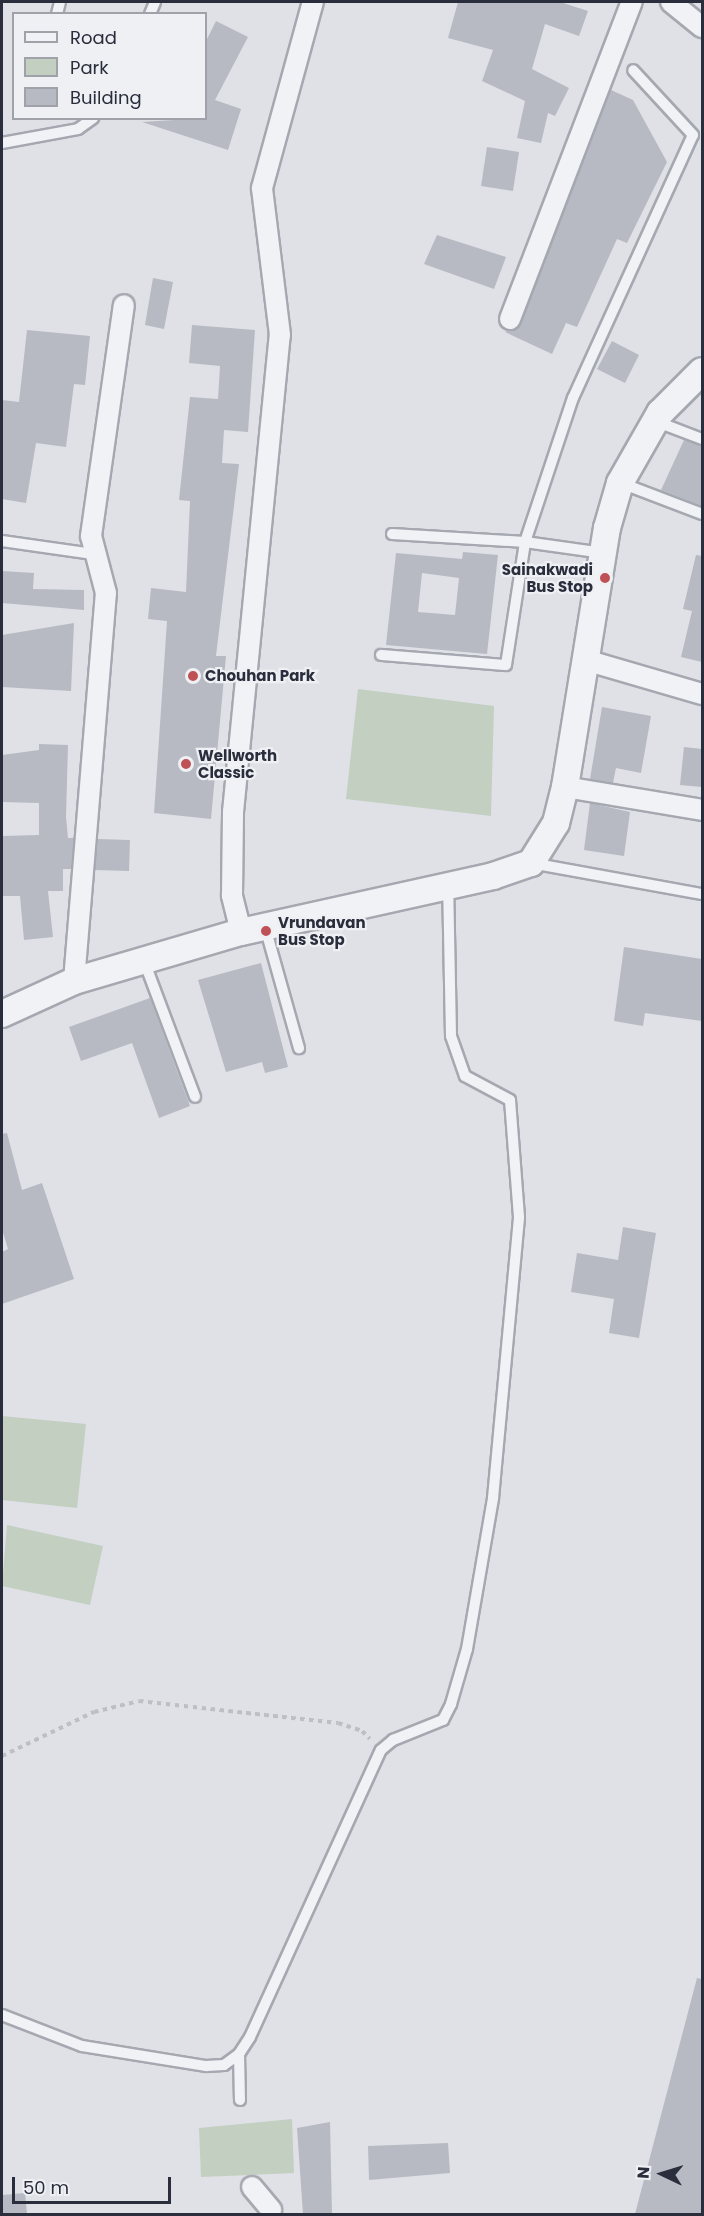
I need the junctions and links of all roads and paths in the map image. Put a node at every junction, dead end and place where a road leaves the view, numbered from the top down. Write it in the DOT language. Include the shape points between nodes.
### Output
graph roads {
  1 [pos="313,2"];
  2 [pos="633,2"];
  3 [pos="671,2"];
  4 [pos="702,27"];
  5 [pos="633,70"];
  6 [pos="90,120"];
  7 [pos="2,143"];
  8 [pos="124,305"];
  9 [pos="510,319"];
  10 [pos="702,370"];
  11 [pos="655,421"];
  12 [pos="702,439"];
  13 [pos="620,483"];
  14 [pos="702,514"];
  15 [pos="392,534"];
  16 [pos="2,541"];
  17 [pos="525,542"];
  18 [pos="603,553"];
  19 [pos="93,554"];
  20 [pos="381,654"];
  21 [pos="585,660"];
  22 [pos="702,694"];
  23 [pos="565,787"];
  24 [pos="702,810"];
  25 [pos="531,863"];
  26 [pos="448,886"];
  27 [pos="702,894"];
  28 [pos="253,929"];
  29 [pos="144,961"];
  30 [pos="74,981"];
  31 [pos="2,1014"];
  32 [pos="299,1048"];
  33 [pos="195,1097"];
  34 [pos="381,1750"];
  35 [pos="2,1756"];
  36 [pos="2,2015"];
  37 [pos="238,2054"];
  38 [pos="240,2100"];
  39 [pos="252,2187"];
  40 [pos="273,2212"];
  1 -- 28 [label="street" via="262,188 280,335 233,812 232,896"];
  2 -- 9 [label="street"];
  3 -- 4 [label="street"];
  5 -- 17 [label="lane" via="693,135 573,398"];
  6 -- 7 [label="lane" via="78,129"];
  8 -- 19 [label="street" via="105,415"];
  10 -- 11 [label="street"];
  11 -- 12 [label="lane"];
  11 -- 13 [label="street"];
  13 -- 14 [label="lane"];
  13 -- 18 [label="street"];
  15 -- 17 [label="lane"];
  16 -- 19 [label="lane"];
  17 -- 18 [label="lane"];
  17 -- 20 [label="lane" via="506,665"];
  18 -- 21 [label="street"];
  19 -- 30 [label="street" via="106,593"];
  21 -- 22 [label="street"];
  21 -- 23 [label="street"];
  23 -- 24 [label="street"];
  23 -- 25 [label="street" via="556,823"];
  25 -- 26 [label="street"];
  25 -- 27 [label="lane"];
  26 -- 28 [label="street"];
  26 -- 34 [label="lane" via="451,1036 465,1076 510,1100 519,1218 493,1498 467,1649 442,1720 393,1740"];
  28 -- 29 [label="street"];
  28 -- 32 [label="lane"];
  29 -- 30 [label="street"];
  29 -- 33 [label="lane"];
  30 -- 31 [label="street"];
  34 -- 35 [label="path" via="362,1731 338,1723 139,1701 94,1712"];
  34 -- 37 [label="lane"];
  36 -- 37 [label="lane" via="39,2033 105,2050 206,2066 224,2065"];
  37 -- 38 [label="lane"];
  39 -- 40 [label="street"];
}
